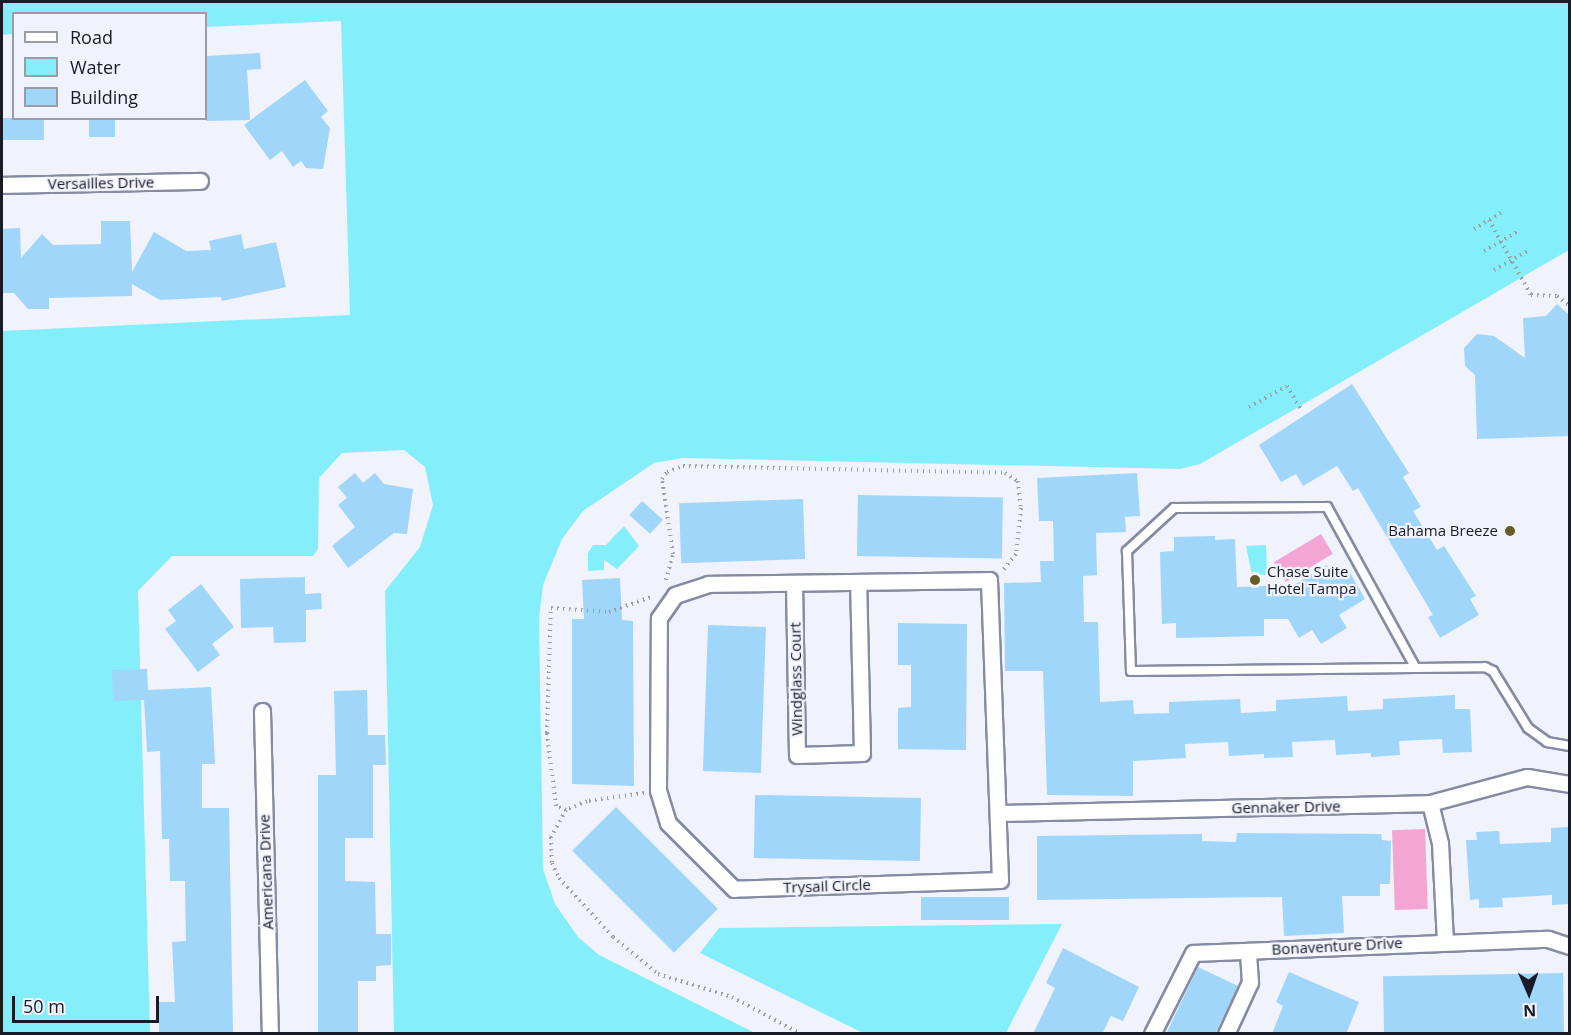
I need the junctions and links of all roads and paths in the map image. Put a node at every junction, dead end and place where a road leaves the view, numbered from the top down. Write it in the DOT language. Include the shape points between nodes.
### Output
graph roads {
  1 [pos="200,181"];
  2 [pos="2,185"];
  3 [pos="1504,211"];
  4 [pos="1489,220"];
  5 [pos="1474,230"];
  6 [pos="1518,231"];
  7 [pos="1501,241"];
  8 [pos="1529,250"];
  9 [pos="1484,251"];
  10 [pos="1512,260"];
  11 [pos="1494,270"];
  12 [pos="1569,306"];
  13 [pos="1249,407"];
  14 [pos="1300,408"];
  15 [pos="989,580"];
  16 [pos="858,582"];
  17 [pos="794,583"];
  18 [pos="661,588"];
  19 [pos="656,593"];
  20 [pos="1414,665"];
  21 [pos="262,711"];
  22 [pos="1569,746"];
  23 [pos="1569,784"];
  24 [pos="658,791"];
  25 [pos="1430,803"];
  26 [pos="566,810"];
  27 [pos="998,813"];
  28 [pos="1445,942"];
  29 [pos="1569,946"];
  30 [pos="1248,951"];
  31 [pos="270,1034"];
  32 [pos="801,1034"];
  33 [pos="1152,1034"];
  34 [pos="1226,1034"];
  1 -- 2 [label="street, Versailles Drive"];
  3 -- 4 [label="path"];
  4 -- 5 [label="path"];
  4 -- 7 [label="path"];
  6 -- 7 [label="path"];
  7 -- 9 [label="path"];
  7 -- 10 [label="path"];
  8 -- 10 [label="path"];
  10 -- 11 [label="path"];
  10 -- 12 [label="path" via="1531,295 1557,296"];
  13 -- 14 [label="path" via="1287,386"];
  15 -- 16 [label="street, Trysail Circle"];
  15 -- 18 [label="path" via="1001,575 1019,544 1018,481 1005,473 683,466 667,472 662,479 673,554"];
  15 -- 27 [label="street, Trysail Circle"];
  16 -- 17 [label="street, Trysail Circle"];
  16 -- 17 [label="street, Windglass Court" via="862,753 797,755"];
  17 -- 24 [label="street, Trysail Circle" via="708,584 675,596 659,618"];
  19 -- 26 [label="path" via="644,603 609,612 551,608 547,733 556,806"];
  20 -- 20 [label="lane" via="1131,671 1127,551 1174,508 1327,507"];
  20 -- 22 [label="lane" via="1485,667 1492,671 1528,728 1547,742"];
  21 -- 31 [label="street, Americana Drive"];
  23 -- 25 [label="street, Gennaker Drive" via="1527,777"];
  24 -- 26 [label="path" via="609,796"];
  24 -- 27 [label="street, Trysail Circle" via="668,823 734,889 1000,880"];
  25 -- 27 [label="street, Gennaker Drive"];
  25 -- 28 [label="street" via="1440,843"];
  26 -- 32 [label="path" via="552,830 552,863 559,878 613,937 658,974 732,997"];
  28 -- 29 [label="street, Bonaventure Drive" via="1548,939"];
  28 -- 30 [label="street, Bonaventure Drive"];
  30 -- 33 [label="street, Bonaventure Drive" via="1193,953"];
  30 -- 34 [label="street" via="1250,982"];
}
